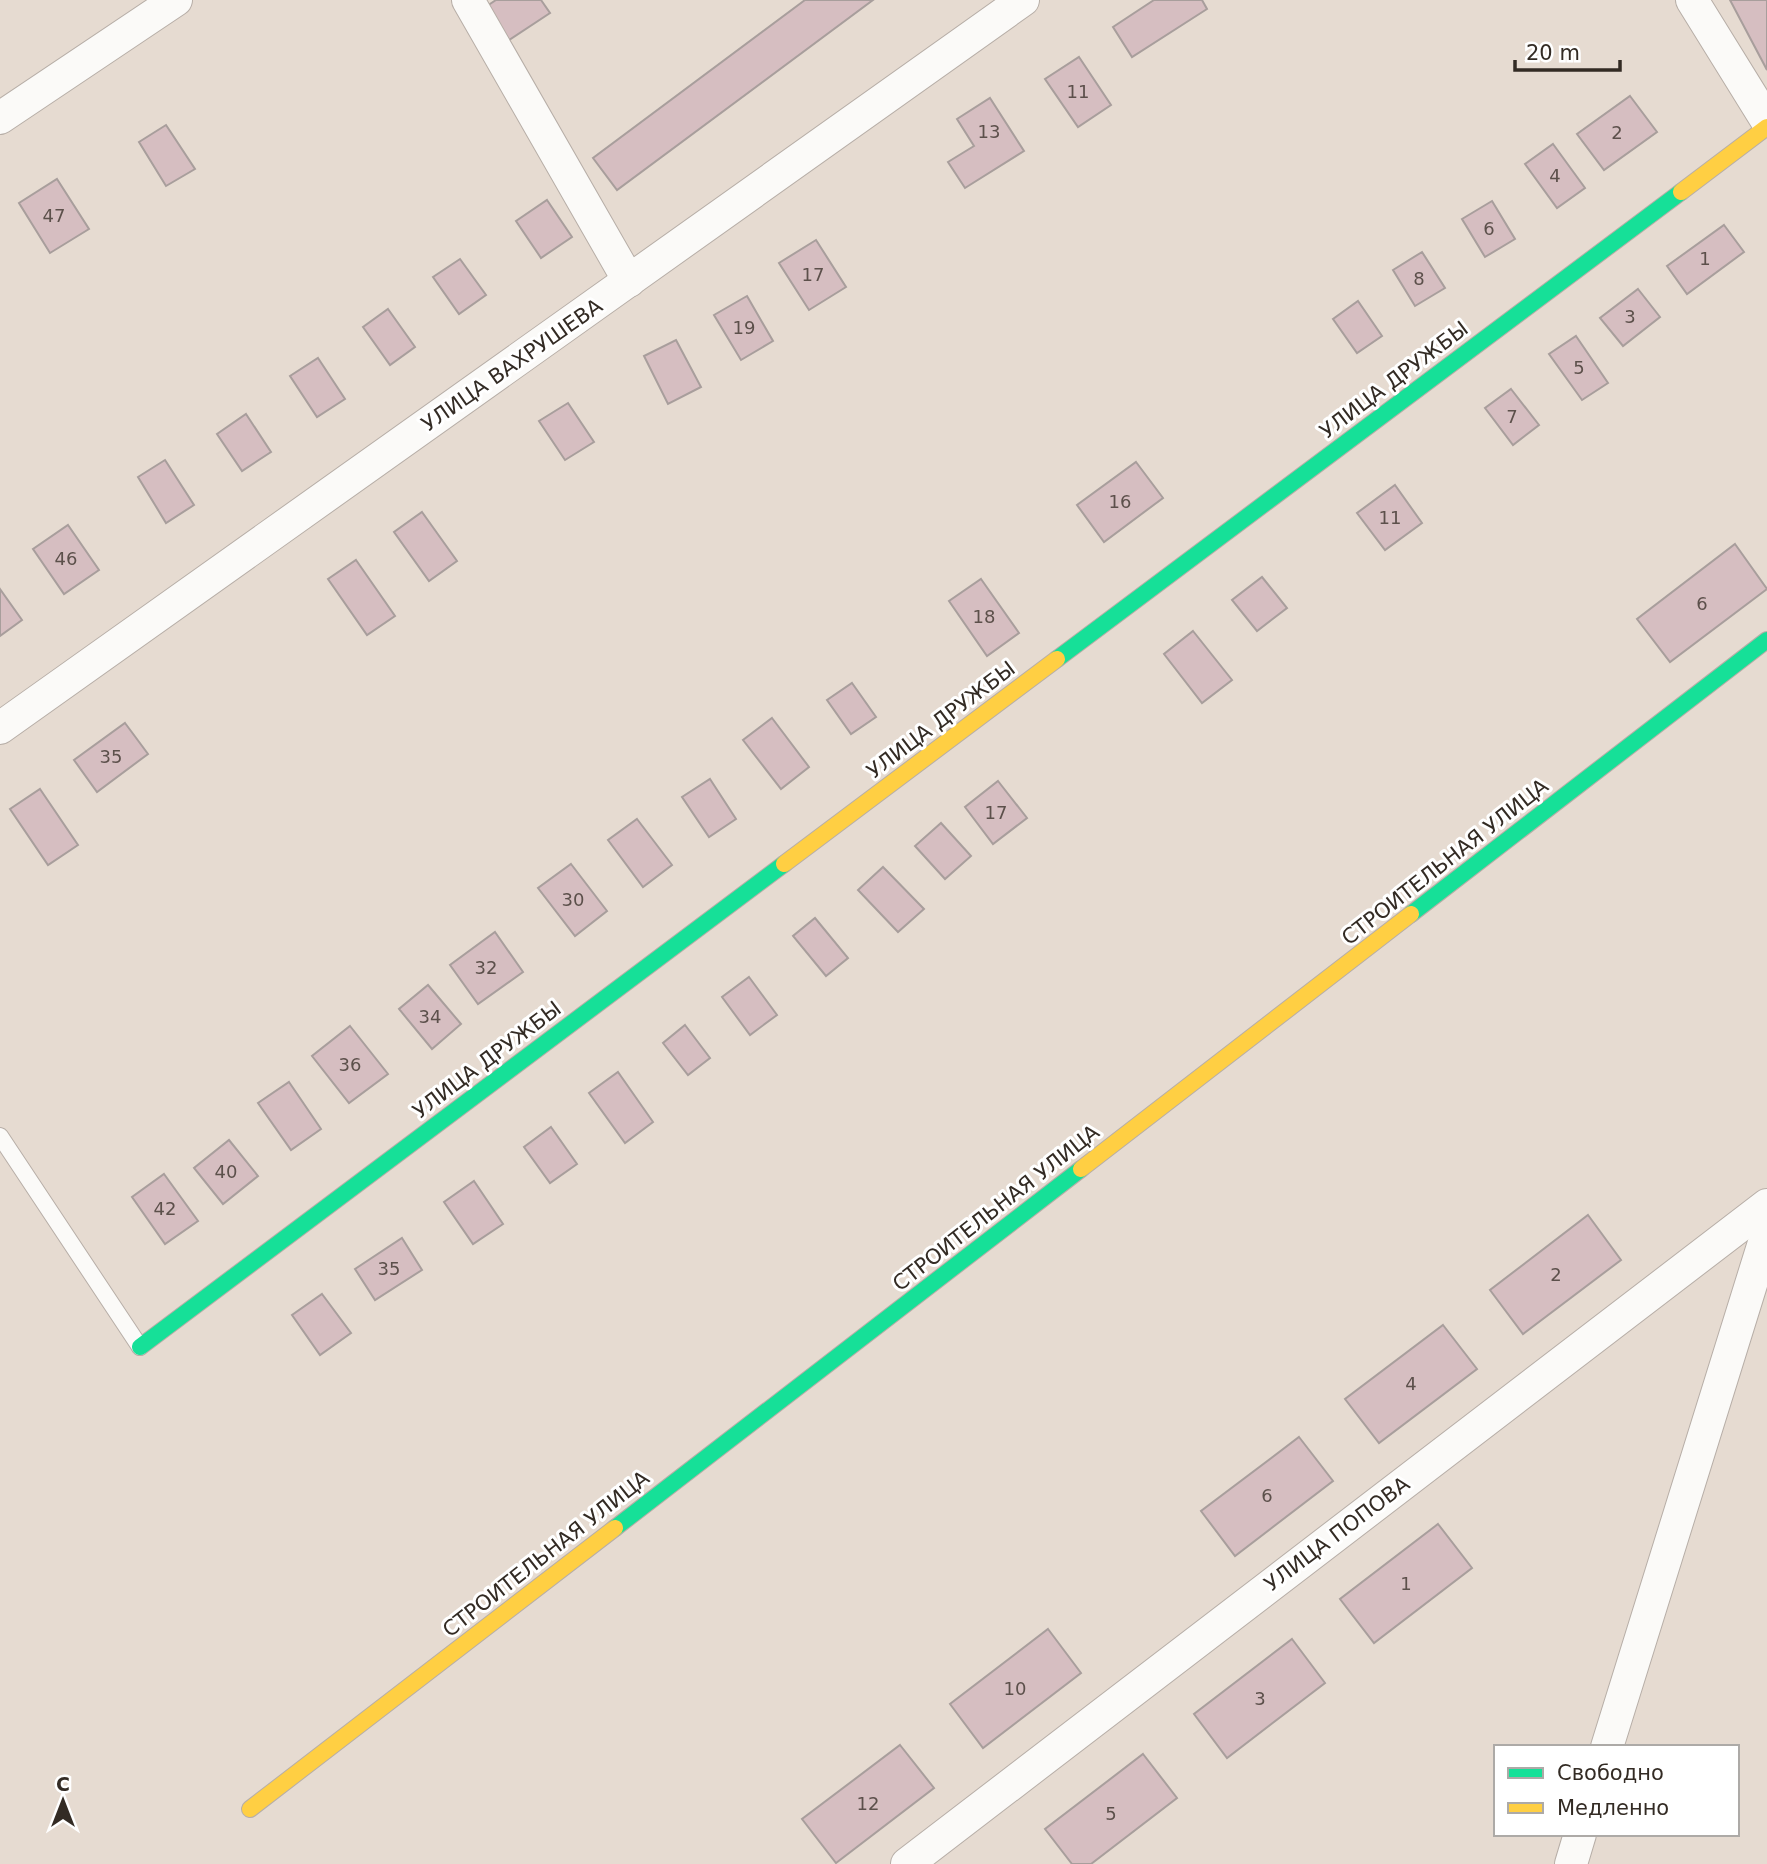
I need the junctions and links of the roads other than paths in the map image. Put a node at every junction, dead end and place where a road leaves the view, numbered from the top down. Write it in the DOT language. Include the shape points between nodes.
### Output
graph roads {
  1 [pos="176,0"];
  2 [pos="468,0"];
  3 [pos="1023,0"];
  4 [pos="1692,0"];
  5 [pos="0,118"];
  6 [pos="1767,124"];
  7 [pos="629,281"];
  8 [pos="1767,640"];
  9 [pos="0,728"];
  10 [pos="0,1136"];
  11 [pos="1767,1205"];
  12 [pos="1767,1233"];
  13 [pos="140,1347"];
  14 [pos="1608,1745"];
  15 [pos="250,1809"];
  16 [pos="1579,1836"];
  17 [pos="907,1864"];
  18 [pos="1571,1864"];
  1 -- 5 [label="street"];
  2 -- 7 [label="street"];
  3 -- 7 [label="street, УЛИЦА ВАХРУШЕВА"];
  4 -- 6 [label="street"];
  6 -- 13 [label="street, УЛИЦА ДРУЖБЫ"];
  7 -- 9 [label="street, УЛИЦА ВАХРУШЕВА"];
  8 -- 15 [label="street, СТРОИТЕЛЬНАЯ УЛИЦА"];
  10 -- 13 [label="lane"];
  11 -- 17 [label="street, УЛИЦА ПОПОВА"];
  12 -- 14 [label="street"];
  16 -- 18 [label="street"];
}
